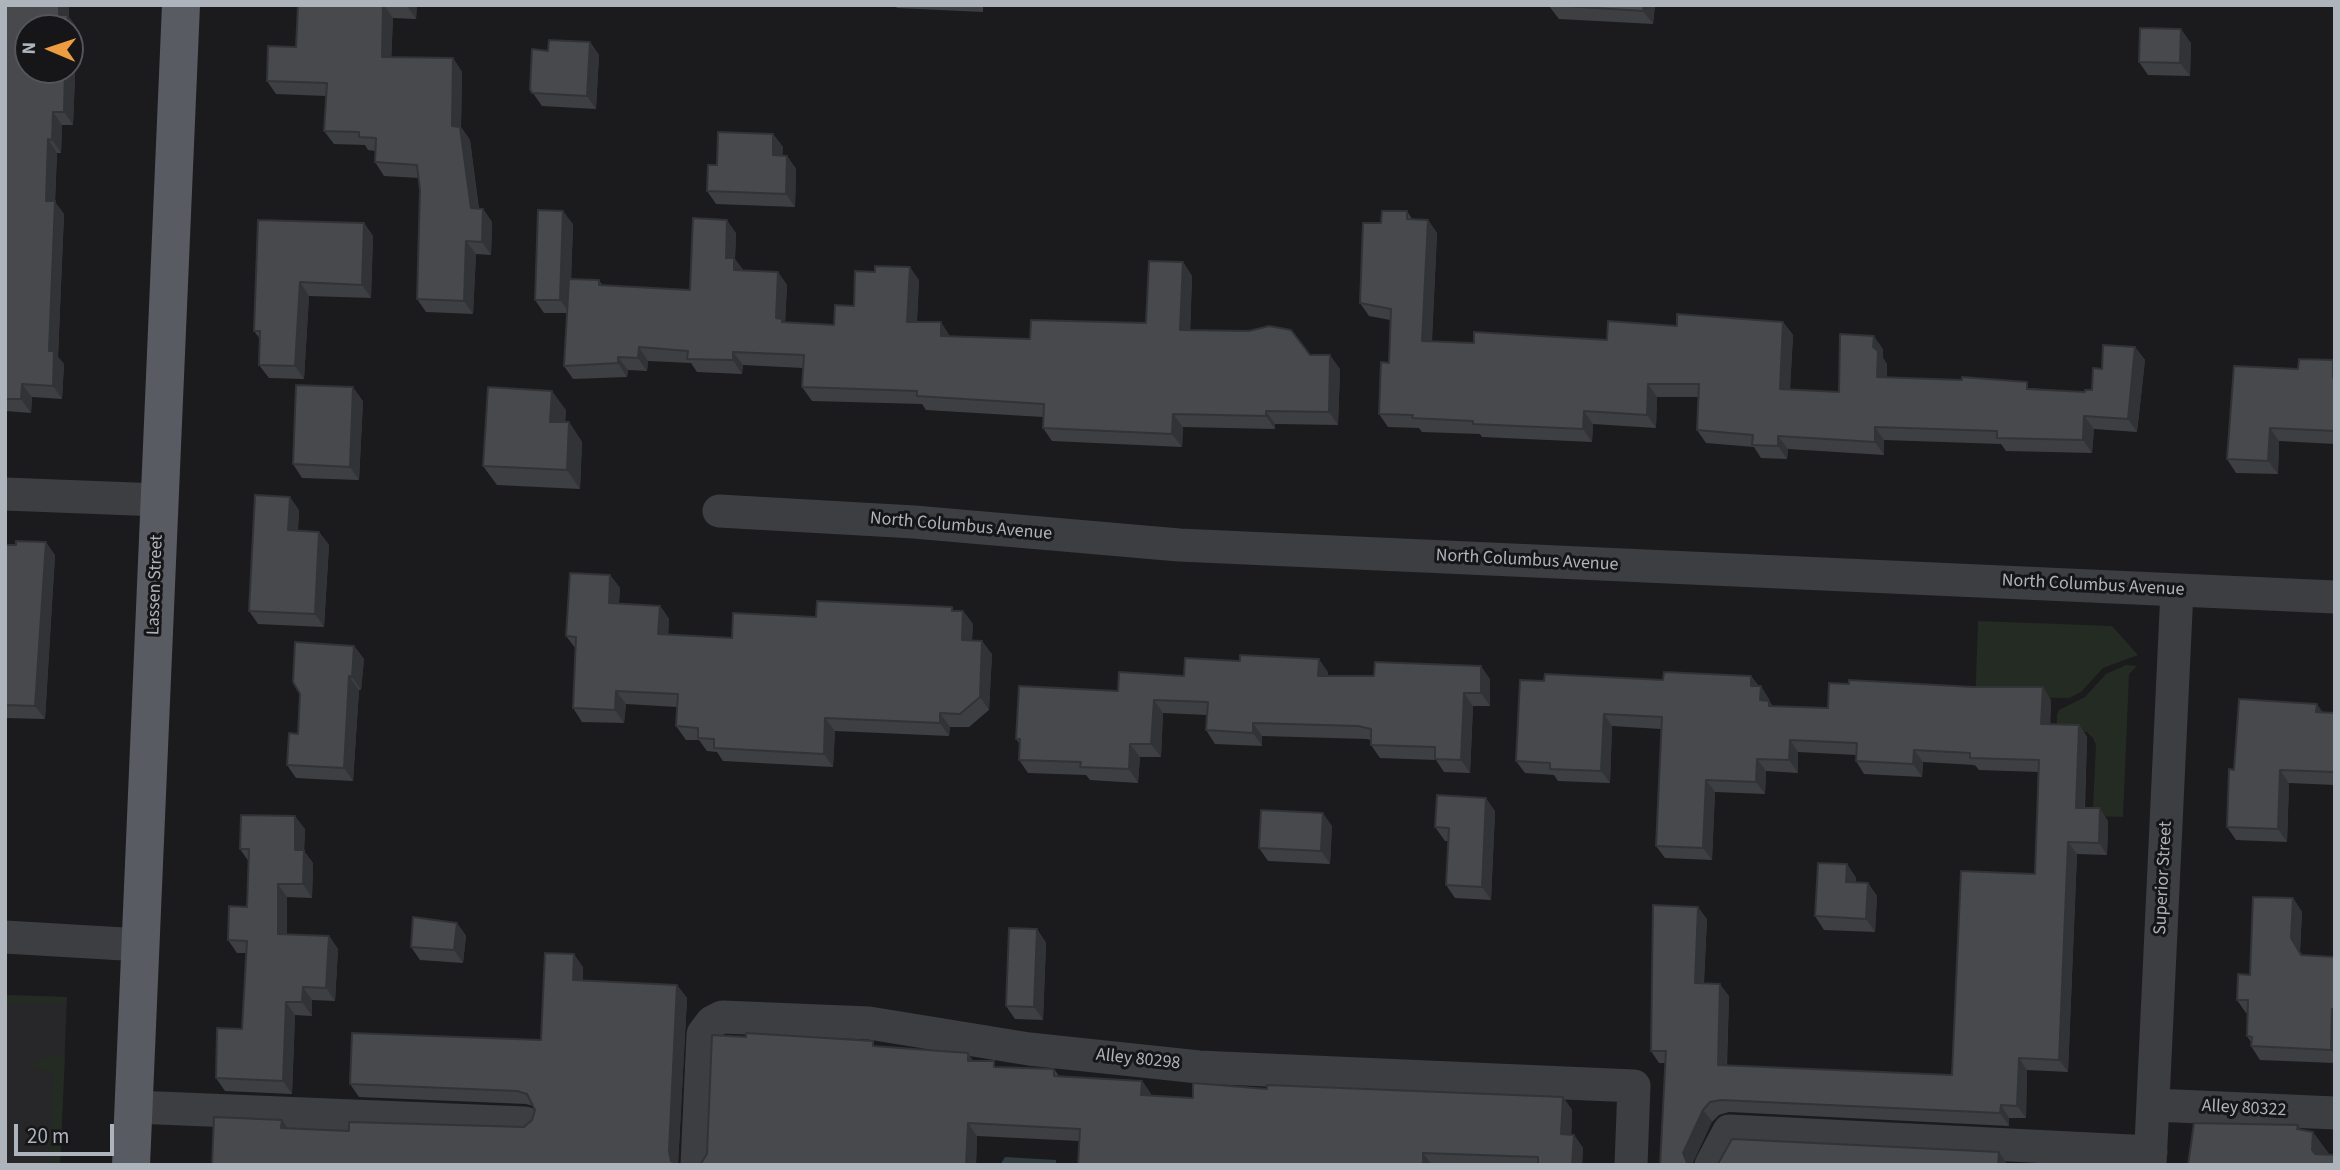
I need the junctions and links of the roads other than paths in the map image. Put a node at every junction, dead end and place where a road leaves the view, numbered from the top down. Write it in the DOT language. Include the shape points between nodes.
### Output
graph roads {
  1 [pos="181,5"];
  2 [pos="5,494"];
  3 [pos="160,500"];
  4 [pos="719,511"];
  5 [pos="2177,590"];
  6 [pos="2335,597"];
  7 [pos="5,937"];
  8 [pos="141,945"];
  9 [pos="2154,1105"];
  10 [pos="134,1107"];
  11 [pos="2335,1113"];
  12 [pos="525,1124"];
  13 [pos="2151,1158"];
  14 [pos="131,1165"];
  15 [pos="697,1165"];
  16 [pos="1631,1165"];
  17 [pos="1711,1165"];
  1 -- 3 [label="main road, Lassen Street"];
  2 -- 3 [label="street"];
  3 -- 8 [label="main road, Lassen Street"];
  4 -- 5 [label="street, North Columbus Avenue" via="1179,545"];
  5 -- 6 [label="street, North Columbus Avenue"];
  5 -- 9 [label="street, Superior Street"];
  7 -- 8 [label="street"];
  8 -- 10 [label="main road, Lassen Street"];
  9 -- 11 [label="street, Alley 80322"];
  9 -- 13 [label="street, Superior Street"];
  10 -- 12 [label="street"];
  10 -- 14 [label="main road, Lassen Street"];
  13 -- 17 [label="street" via="1729,1131"];
  15 -- 16 [label="street, Alley 80298" via="703,1034 722,1017 869,1023 1029,1049 1199,1068 1634,1086"];
}
